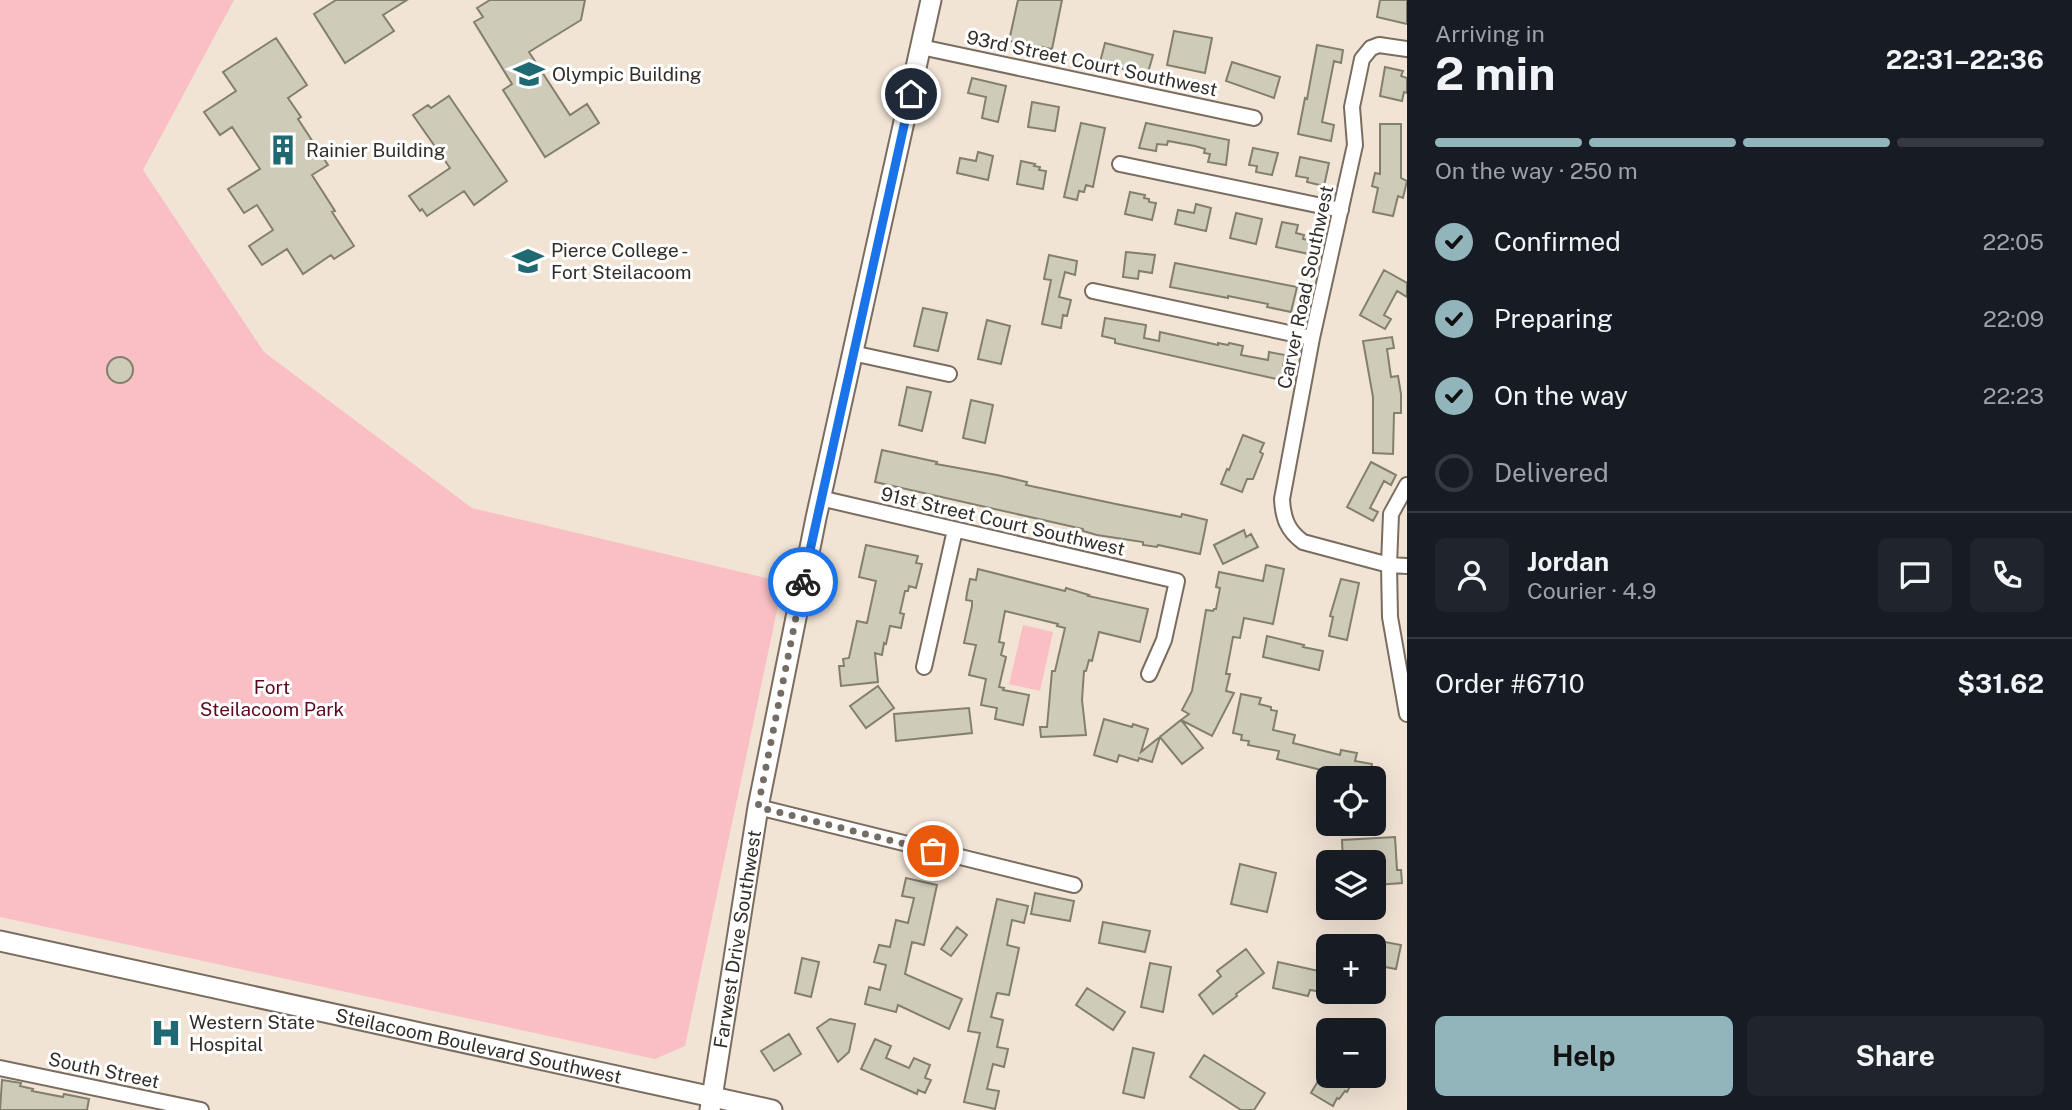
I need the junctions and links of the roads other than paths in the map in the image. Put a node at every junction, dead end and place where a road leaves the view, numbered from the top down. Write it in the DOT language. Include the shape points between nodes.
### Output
graph roads {
  1 [pos="931,0"];
  2 [pos="921,47"];
  3 [pos="1407,49"];
  4 [pos="1254,118"];
  5 [pos="1120,164"];
  6 [pos="1341,210"];
  7 [pos="1093,291"];
  8 [pos="1312,338"];
  9 [pos="852,353"];
  10 [pos="949,374"];
  11 [pos="1407,485"];
  12 [pos="820,498"];
  13 [pos="955,530"];
  14 [pos="1389,565"];
  15 [pos="1407,566"];
  16 [pos="924,667"];
  17 [pos="1149,674"];
  18 [pos="1407,714"];
  19 [pos="758,807"];
  20 [pos="1074,885"];
  21 [pos="0,941"];
  22 [pos="0,1068"];
  23 [pos="711,1103"];
  24 [pos="201,1110"];
  25 [pos="772,1110"];
  1 -- 2 [label="street, Farwest Drive Southwest"];
  2 -- 4 [label="street, 93rd Street Court Southwest"];
  2 -- 9 [label="street, Farwest Drive Southwest"];
  3 -- 6 [label="street, Carver Road Southwest" via="1384,44 1371,48 1362,59 1352,107 1355,145"];
  5 -- 6 [label="street"];
  6 -- 8 [label="street, Carver Road Southwest"];
  7 -- 8 [label="street"];
  8 -- 14 [label="street, Carver Road Southwest" via="1282,499 1285,523 1311,546"];
  9 -- 10 [label="street"];
  9 -- 12 [label="street, Farwest Drive Southwest"];
  11 -- 14 [label="street" via="1391,514"];
  12 -- 13 [label="street, 91st Street Court Southwest"];
  12 -- 19 [label="street, Farwest Drive Southwest"];
  13 -- 16 [label="street"];
  13 -- 17 [label="street, 91st Street Court Southwest" via="1177,581 1164,640"];
  14 -- 15 [label="street"];
  14 -- 18 [label="street" via="1390,617"];
  19 -- 20 [label="street"];
  19 -- 23 [label="street, Farwest Drive Southwest"];
  21 -- 23 [label="street, Steilacoom Boulevard Southwest"];
  22 -- 24 [label="street, South Street"];
  23 -- 25 [label="street, Steilacoom Boulevard Southwest"];
}
